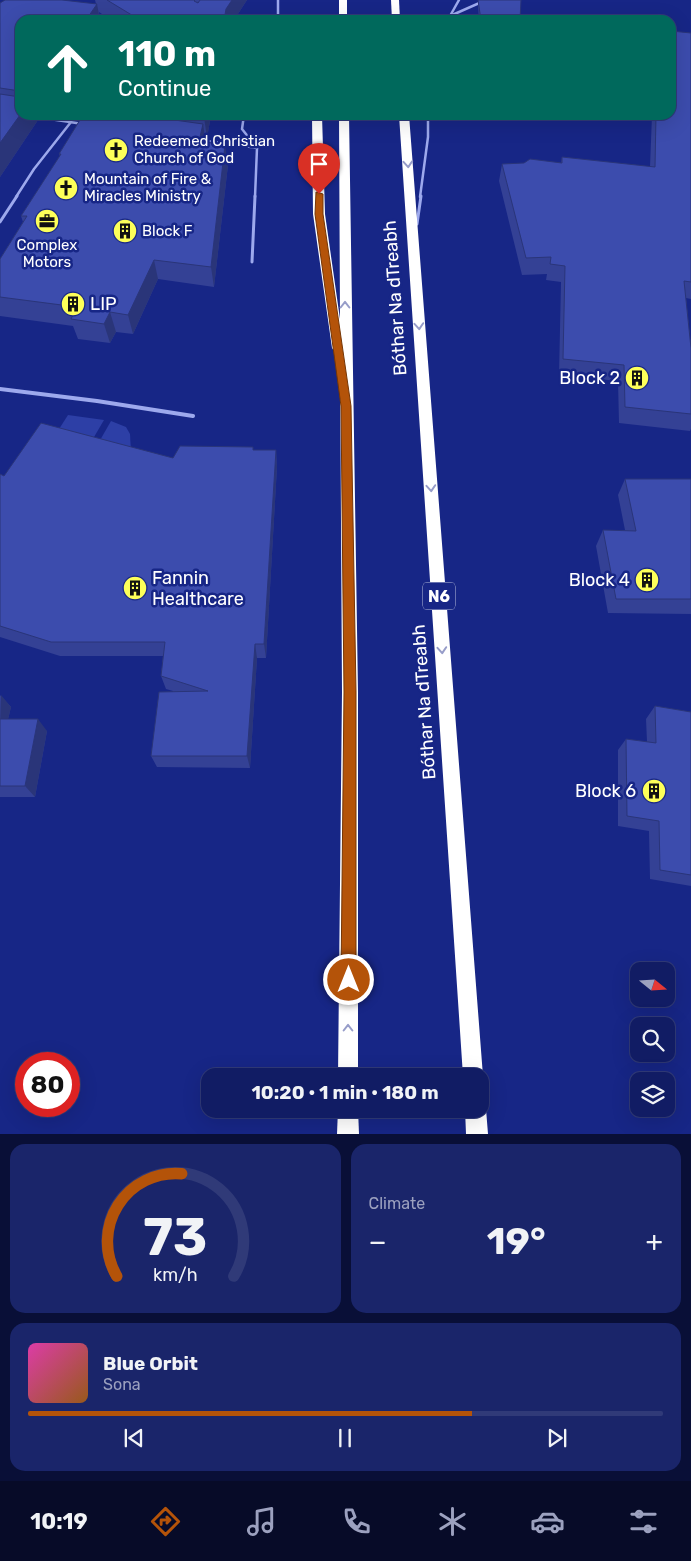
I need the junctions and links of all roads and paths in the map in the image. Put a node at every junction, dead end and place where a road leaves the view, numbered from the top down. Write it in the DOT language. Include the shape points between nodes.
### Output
graph roads {
  1 [pos="278,0"];
  2 [pos="343,0"];
  3 [pos="395,0"];
  4 [pos="459,0"];
  5 [pos="486,0"];
  6 [pos="278,15"];
  7 [pos="343,15"];
  8 [pos="396,15"];
  9 [pos="451,15"];
  10 [pos="452,15"];
  11 [pos="57,120"];
  12 [pos="243,120"];
  13 [pos="317,120"];
  14 [pos="344,120"];
  15 [pos="404,120"];
  16 [pos="428,120"];
  17 [pos="71,122"];
  18 [pos="91,125"];
  19 [pos="198,140"];
  20 [pos="257,148"];
  21 [pos="0,222"];
  22 [pos="414,245"];
  23 [pos="252,262"];
  24 [pos="0,389"];
  25 [pos="346,406"];
  26 [pos="193,416"];
  27 [pos="348,1068"];
  28 [pos="472,1068"];
  29 [pos="348,1118"];
  30 [pos="476,1118"];
  31 [pos="348,1134"];
  32 [pos="477,1134"];
  1 -- 6 [label="lane"];
  2 -- 7 [label="highway"];
  3 -- 8 [label="highway"];
  4 -- 9 [label="lane"];
  5 -- 10 [label="lane"];
  11 -- 17 [label="lane"];
  12 -- 20 [label="lane" via="242,129"];
  13 -- 25 [label="highway" via="319,214"];
  25 -- 14 [label="highway, one-way"];
  15 -- 22 [label="highway, Bóthar Na dTreabh / N6, one-way"];
  16 -- 22 [label="lane"];
  17 -- 18 [label="lane"];
  17 -- 21 [label="lane"];
  19 -- 20 [label="lane"];
  20 -- 23 [label="lane"];
  22 -- 28 [label="highway, Bóthar Na dTreabh / N6, one-way"];
  24 -- 26 [label="street" via="97,400"];
  27 -- 25 [label="highway, one-way" via="350,692"];
  29 -- 31 [label="highway"];
  30 -- 32 [label="highway"];
}
